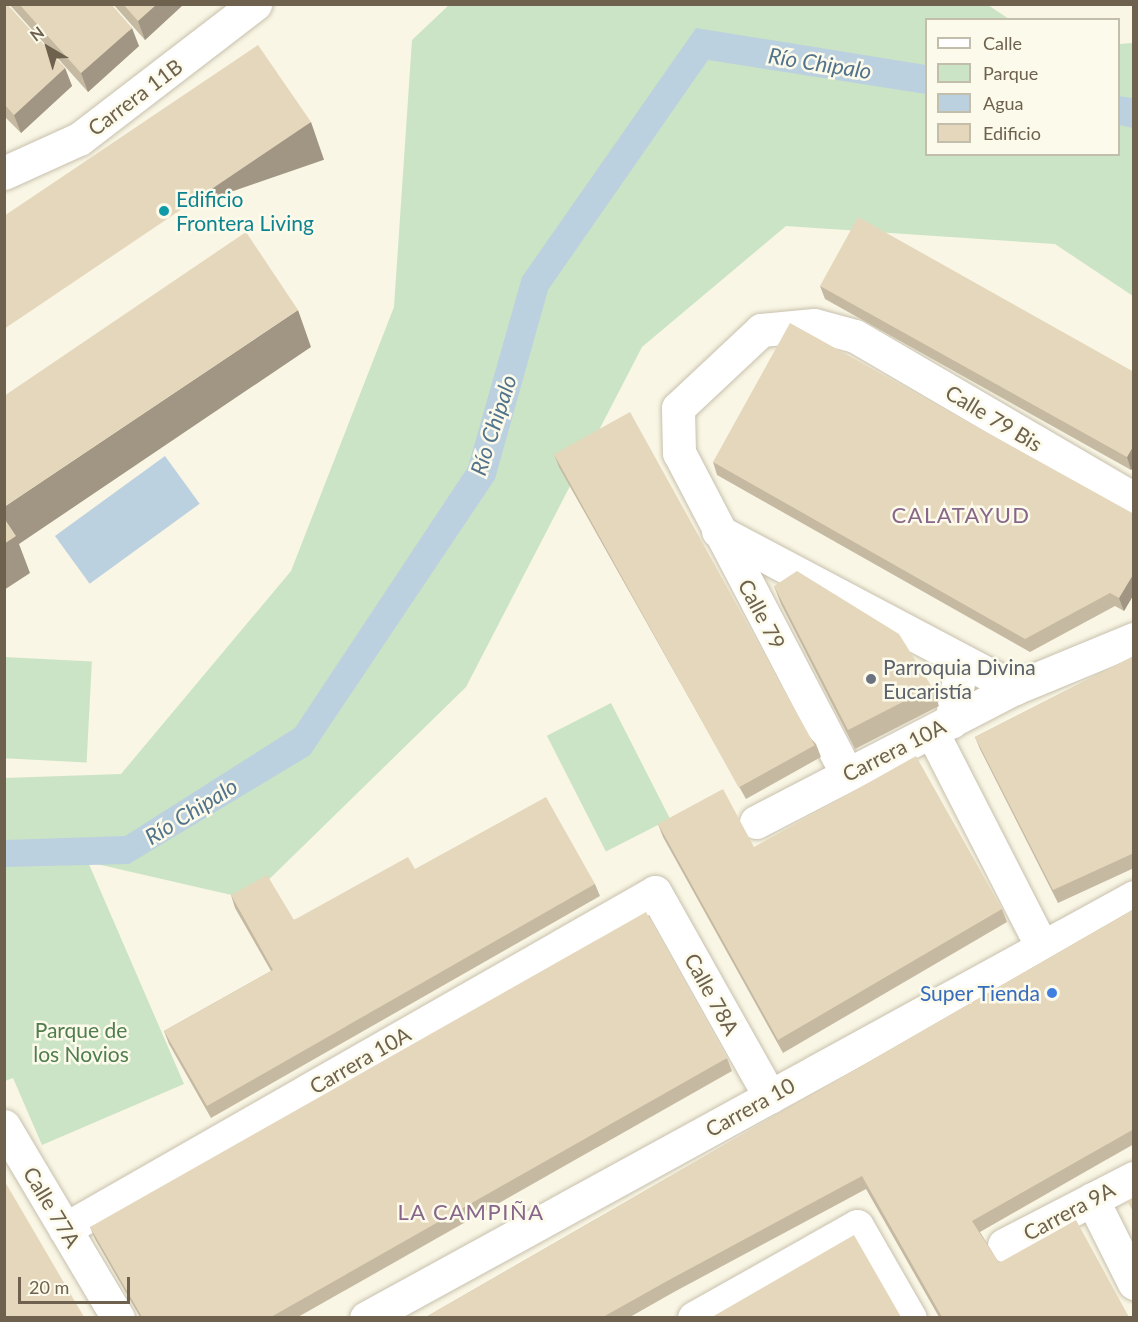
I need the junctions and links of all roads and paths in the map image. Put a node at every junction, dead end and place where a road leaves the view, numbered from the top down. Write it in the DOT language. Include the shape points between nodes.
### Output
graph roads {
  1 [pos="255,4"];
  2 [pos="4,173"];
  3 [pos="679,453"];
  4 [pos="1134,499"];
  5 [pos="718,531"];
  6 [pos="1134,639"];
  7 [pos="962,661"];
  8 [pos="1015,688"];
  9 [pos="941,727"];
  10 [pos="847,774"];
  11 [pos="756,822"];
  12 [pos="655,892"];
  13 [pos="1134,897"];
  14 [pos="1041,945"];
  15 [pos="770,1097"];
  16 [pos="4,1126"];
  17 [pos="1134,1178"];
  18 [pos="1092,1199"];
  19 [pos="65,1229"];
  20 [pos="1004,1245"];
  21 [pos="1134,1283"];
  22 [pos="118,1317"];
  23 [pos="366,1317"];
  24 [pos="694,1317"];
  25 [pos="910,1317"];
  1 -- 2 [label="street, Carrera 11B" via="79,139"];
  3 -- 4 [label="street, Calle 79 Bis" via="678,408 761,330 814,325 855,336"];
  3 -- 5 [label="street, Calle 79"];
  5 -- 7 [label="street"];
  5 -- 10 [label="street, Calle 79"];
  6 -- 8 [label="street, Carrera 10A"];
  7 -- 8 [label="street"];
  7 -- 9 [label="street"];
  8 -- 9 [label="street, Carrera 10A"];
  9 -- 10 [label="street, Carrera 10A"];
  9 -- 14 [label="street"];
  10 -- 11 [label="street, Carrera 10A"];
  12 -- 15 [label="street, Calle 78A"];
  12 -- 19 [label="street, Carrera 10A"];
  13 -- 14 [label="street, Carrera 10"];
  14 -- 15 [label="street, Carrera 10"];
  15 -- 23 [label="street, Carrera 10"];
  16 -- 19 [label="street, Calle 77A"];
  17 -- 18 [label="street, Carrera 9A"];
  18 -- 20 [label="street, Carrera 9A"];
  18 -- 21 [label="street"];
  19 -- 22 [label="street, Calle 77A"];
  24 -- 25 [label="street" via="857,1226"];
}
